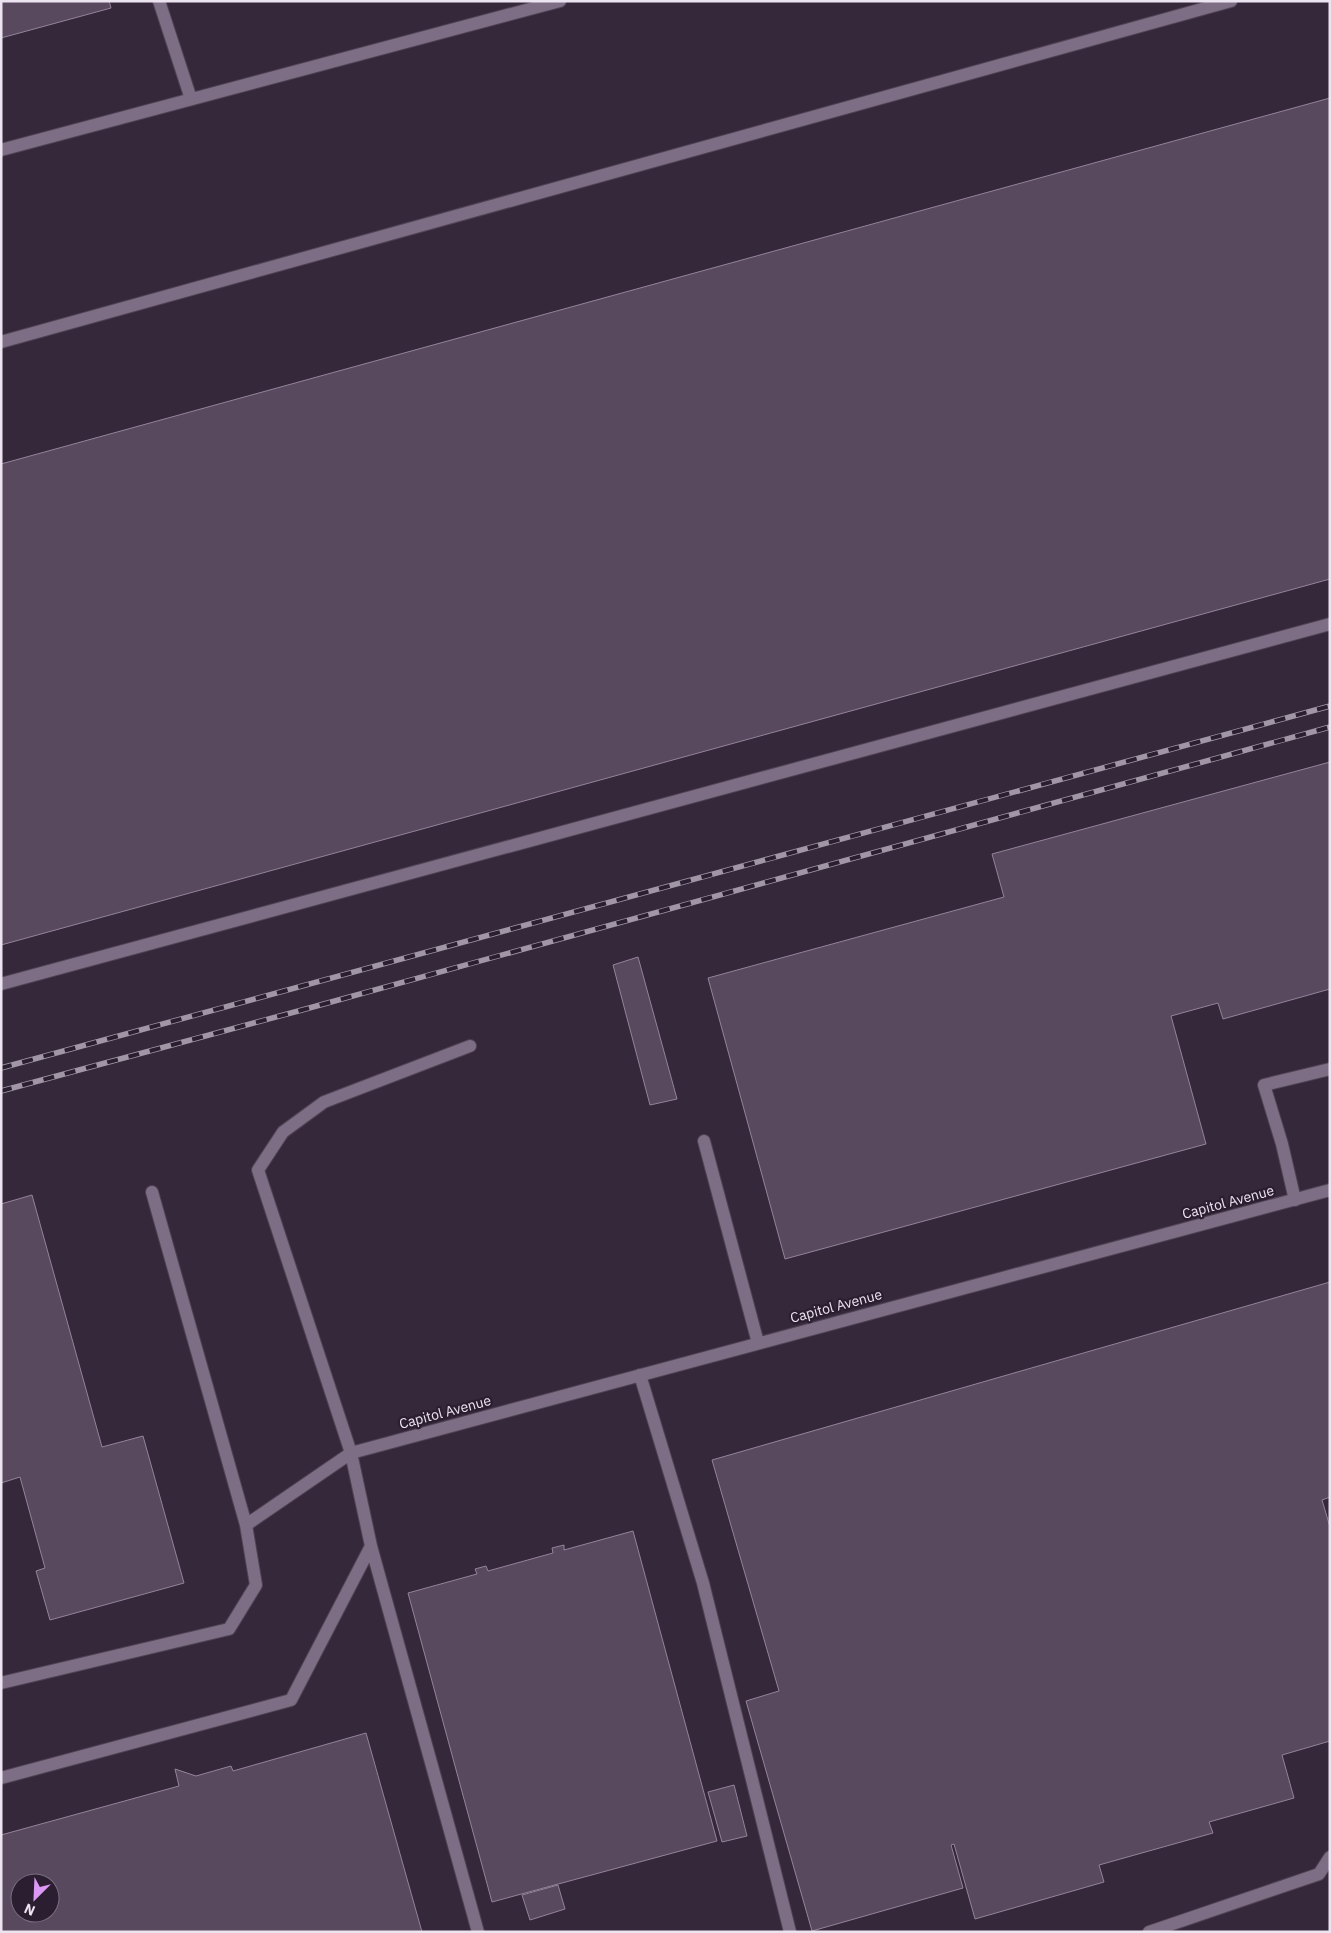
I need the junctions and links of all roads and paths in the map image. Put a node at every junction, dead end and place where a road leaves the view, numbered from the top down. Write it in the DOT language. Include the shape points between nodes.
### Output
graph roads {
  1 [pos="159,1"];
  2 [pos="560,1"];
  3 [pos="1231,1"];
  4 [pos="191,99"];
  5 [pos="1,150"];
  6 [pos="1,342"];
  7 [pos="1330,624"];
  8 [pos="1,984"];
  9 [pos="470,1046"];
  10 [pos="1330,1069"];
  11 [pos="704,1141"];
  12 [pos="1330,1190"];
  13 [pos="152,1192"];
  14 [pos="1295,1200"];
  15 [pos="758,1343"];
  16 [pos="640,1375"];
  17 [pos="351,1454"];
  18 [pos="246,1525"];
  19 [pos="371,1546"];
  20 [pos="1,1682"];
  21 [pos="1,1778"];
  22 [pos="1330,1856"];
  23 [pos="478,1932"];
  24 [pos="790,1932"];
  25 [pos="1149,1932"];
  1 -- 4 [label="street"];
  2 -- 4 [label="street"];
  3 -- 6 [label="street"];
  4 -- 5 [label="street"];
  7 -- 8 [label="street"];
  9 -- 17 [label="street" via="324,1102 283,1132 258,1170"];
  10 -- 14 [label="street" via="1264,1085"];
  11 -- 15 [label="street"];
  12 -- 14 [label="street, Capitol Avenue"];
  13 -- 18 [label="street"];
  14 -- 15 [label="street, Capitol Avenue"];
  15 -- 16 [label="street, Capitol Avenue"];
  16 -- 17 [label="street, Capitol Avenue"];
  16 -- 24 [label="street" via="703,1583"];
  17 -- 18 [label="street, Capitol Avenue"];
  17 -- 19 [label="street"];
  18 -- 20 [label="street" via="256,1585 229,1630"];
  19 -- 21 [label="street" via="291,1700"];
  19 -- 23 [label="street"];
  22 -- 25 [label="street" via="1319,1874"];
}
